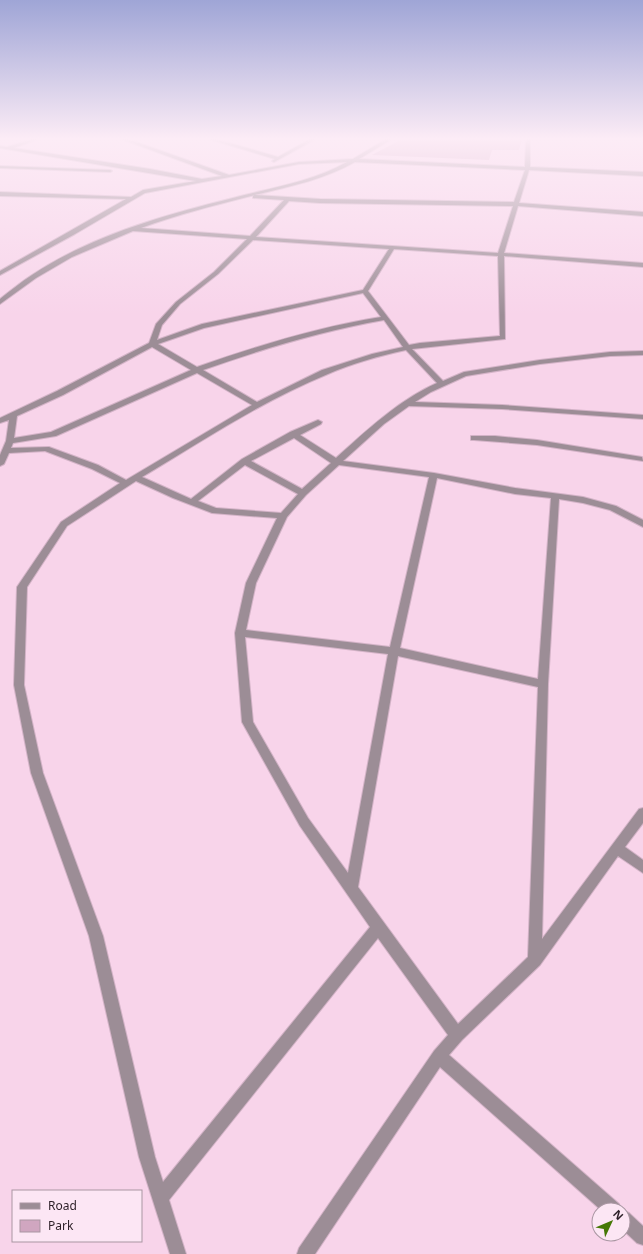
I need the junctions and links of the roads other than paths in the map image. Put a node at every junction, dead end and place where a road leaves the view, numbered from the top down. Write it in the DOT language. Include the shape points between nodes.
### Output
graph roads {
  1 [pos="115,198"];
  2 [pos="131,198"];
  3 [pos="243,198"];
  4 [pos="268,198"];
  5 [pos="518,198"];
  6 [pos="288,199"];
  7 [pos="516,204"];
  8 [pos="643,214"];
  9 [pos="132,229"];
  10 [pos="251,239"];
  11 [pos="392,248"];
  12 [pos="501,253"];
  13 [pos="643,265"];
  14 [pos="0,273"];
  15 [pos="365,291"];
  16 [pos="0,302"];
  17 [pos="385,318"];
  18 [pos="152,344"];
  19 [pos="407,347"];
  20 [pos="643,353"];
  21 [pos="197,370"];
  22 [pos="442,384"];
  23 [pos="407,404"];
  24 [pos="257,405"];
  25 [pos="13,415"];
  26 [pos="643,417"];
  27 [pos="0,421"];
  28 [pos="318,422"];
  29 [pos="293,434"];
  30 [pos="474,438"];
  31 [pos="10,441"];
  32 [pos="6,451"];
  33 [pos="643,459"];
  34 [pos="245,461"];
  35 [pos="336,462"];
  36 [pos="0,464"];
  37 [pos="434,475"];
  38 [pos="135,477"];
  39 [pos="126,483"];
  40 [pos="303,493"];
  41 [pos="554,496"];
  42 [pos="192,502"];
  43 [pos="283,516"];
  44 [pos="643,524"];
  45 [pos="240,633"];
  46 [pos="394,651"];
  47 [pos="543,684"];
  48 [pos="643,813"];
  49 [pos="618,849"];
  50 [pos="643,867"];
  51 [pos="351,889"];
  52 [pos="378,927"];
  53 [pos="535,960"];
  54 [pos="457,1035"];
  55 [pos="439,1056"];
  56 [pos="161,1197"];
  57 [pos="604,1202"];
  58 [pos="631,1226"];
  59 [pos="643,1237"];
  60 [pos="178,1254"];
  61 [pos="305,1254"];
  1 -- 2 [label="street"];
  2 -- 14 [label="street"];
  3 -- 9 [label="street"];
  4 -- 6 [label="street"];
  5 -- 7 [label="street"];
  6 -- 7 [label="street"];
  6 -- 10 [label="street"];
  7 -- 8 [label="street"];
  7 -- 12 [label="street"];
  9 -- 10 [label="street"];
  9 -- 16 [label="street" via="68,257 19,286"];
  10 -- 11 [label="street"];
  10 -- 18 [label="street" via="216,273 178,303 159,324"];
  11 -- 12 [label="street"];
  11 -- 15 [label="street"];
  12 -- 13 [label="street"];
  12 -- 19 [label="street" via="503,338"];
  15 -- 17 [label="street"];
  15 -- 18 [label="street" via="202,326"];
  17 -- 19 [label="street"];
  17 -- 21 [label="street" via="350,324 250,351"];
  18 -- 21 [label="street"];
  18 -- 25 [label="street"];
  19 -- 22 [label="street"];
  19 -- 24 [label="street" via="325,372"];
  20 -- 22 [label="street" via="540,362 464,374"];
  21 -- 24 [label="street"];
  21 -- 31 [label="street" via="53,434"];
  22 -- 23 [label="street"];
  23 -- 26 [label="street" via="502,406"];
  23 -- 35 [label="street" via="381,422"];
  24 -- 38 [label="street"];
  25 -- 27 [label="street"];
  25 -- 31 [label="street"];
  28 -- 29 [label="street"];
  29 -- 34 [label="street"];
  29 -- 35 [label="street"];
  30 -- 33 [label="street" via="509,439"];
  31 -- 32 [label="street"];
  32 -- 36 [label="street"];
  32 -- 39 [label="street" via="46,449 95,467"];
  34 -- 40 [label="street"];
  34 -- 42 [label="street"];
  35 -- 37 [label="street"];
  35 -- 40 [label="street"];
  37 -- 41 [label="street"];
  37 -- 46 [label="street"];
  38 -- 39 [label="street"];
  38 -- 42 [label="street"];
  39 -- 56 [label="street" via="64,524 22,587 19,685 37,774 96,936 147,1157"];
  40 -- 43 [label="street"];
  41 -- 44 [label="street" via="613,508"];
  41 -- 47 [label="street"];
  42 -- 43 [label="street" via="215,511"];
  43 -- 45 [label="street" via="251,583"];
  45 -- 46 [label="street"];
  45 -- 51 [label="street" via="248,722 304,822"];
  46 -- 47 [label="street"];
  46 -- 51 [label="street"];
  47 -- 53 [label="street"];
  48 -- 49 [label="street"];
  49 -- 50 [label="street"];
  49 -- 53 [label="street"];
  51 -- 52 [label="street"];
  52 -- 54 [label="street"];
  52 -- 56 [label="street"];
  53 -- 54 [label="street"];
  54 -- 55 [label="street"];
  55 -- 57 [label="street"];
  55 -- 61 [label="street"];
  56 -- 60 [label="street"];
  58 -- 59 [label="street"];
}
